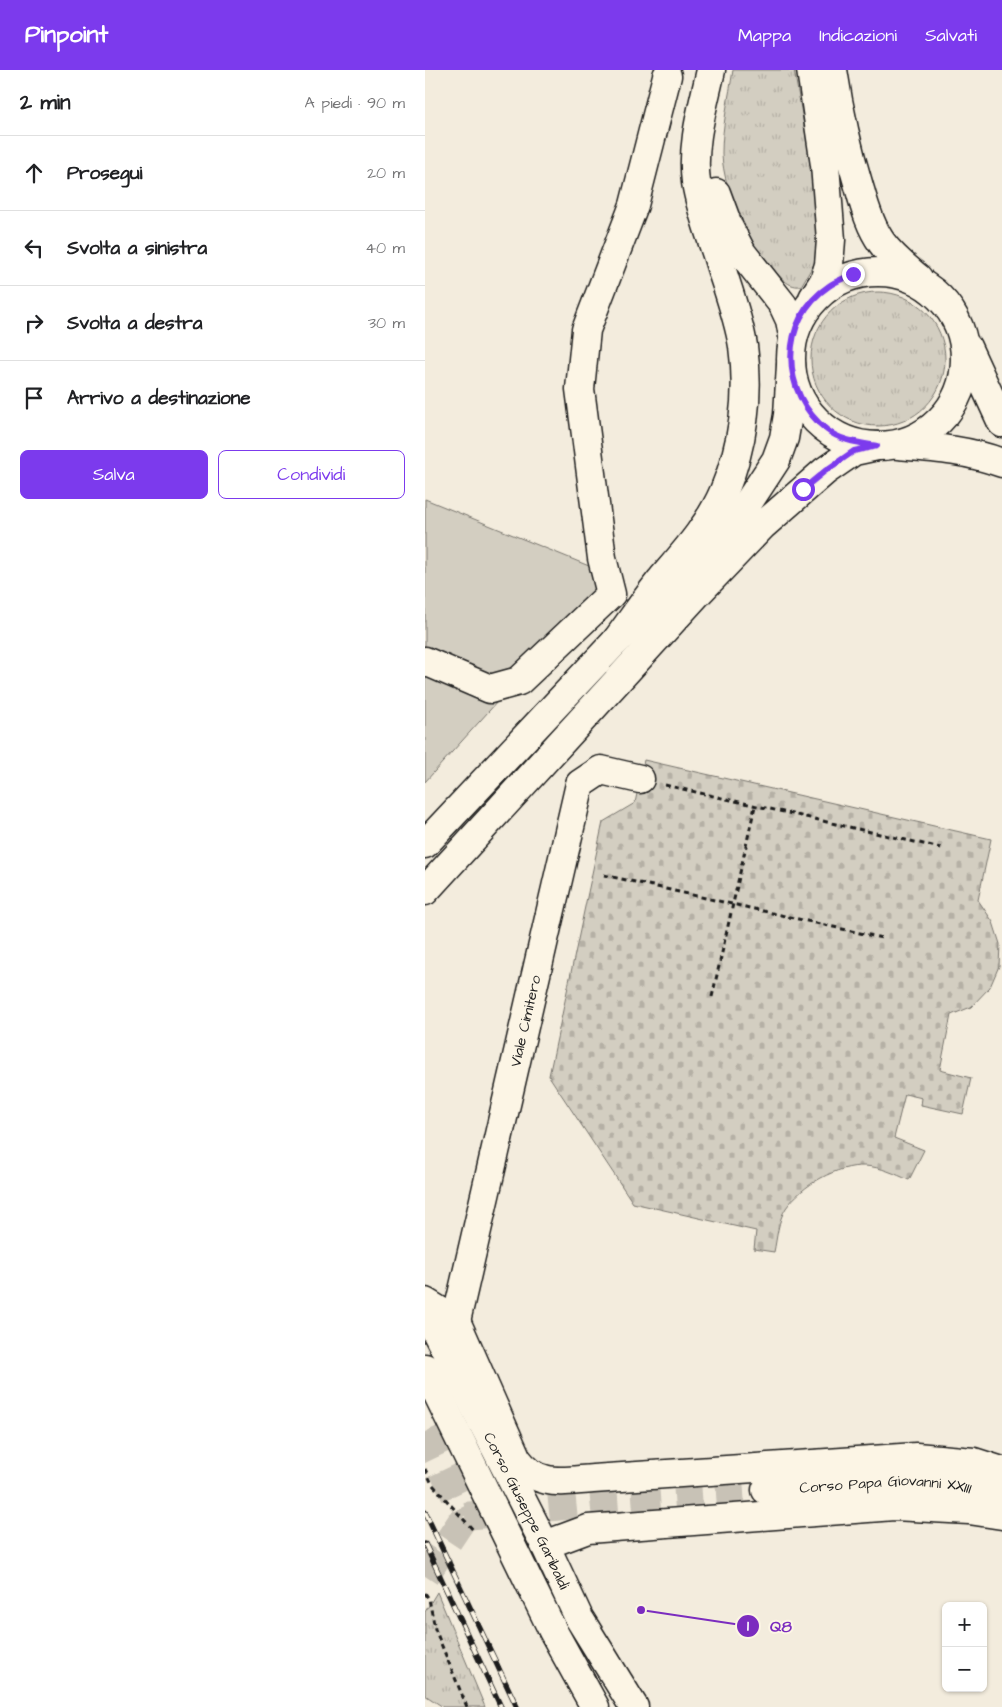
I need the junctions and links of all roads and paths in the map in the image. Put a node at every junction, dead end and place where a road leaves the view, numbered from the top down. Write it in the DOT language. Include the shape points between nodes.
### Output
graph roads {
  1 [pos="712,70"];
  2 [pos="811,70"];
  3 [pos="833,70"];
  4 [pos="667,76"];
  5 [pos="929,287"];
  6 [pos="809,304"];
  7 [pos="793,336"];
  8 [pos="965,342"];
  9 [pos="791,365"];
  10 [pos="1002,423"];
  11 [pos="885,446"];
  12 [pos="1002,463"];
  13 [pos="616,642"];
  14 [pos="425,661"];
  15 [pos="640,780"];
  16 [pos="755,806"];
  17 [pos="427,841"];
  18 [pos="941,848"];
  19 [pos="604,875"];
  20 [pos="425,892"];
  21 [pos="733,904"];
  22 [pos="882,938"];
  23 [pos="712,997"];
  24 [pos="425,1302"];
  25 [pos="425,1310"];
  26 [pos="457,1321"];
  27 [pos="425,1368"];
  28 [pos="1002,1471"];
  29 [pos="766,1490"];
  30 [pos="1002,1499"];
  31 [pos="1002,1515"];
  32 [pos="545,1546"];
  33 [pos="425,1593"];
  34 [pos="429,1600"];
  35 [pos="425,1605"];
  36 [pos="467,1707"];
  37 [pos="595,1707"];
  38 [pos="634,1707"];
  1 -- 7 [label="main road" via="708,134 713,185 729,228 742,252 783,305"];
  1 -- 13 [label="main road" via="696,136 694,162 701,205 743,346 746,376 742,433 724,492 710,520"];
  2 -- 6 [label="main road" via="825,165 831,240 824,281"];
  3 -- 5 [label="main road" via="849,155 868,216 881,242"];
  4 -- 14 [label="main road" via="634,205 586,330 580,388 602,558 611,594 519,681 490,689"];
  5 -- 6 [label="main road" via="905,275 879,271 853,274 829,286"];
  5 -- 8 [label="main road" via="957,320"];
  6 -- 7 [label="main road"];
  7 -- 9 [label="main road"];
  8 -- 10 [label="main road"];
  8 -- 11 [label="main road" via="965,369 958,396 942,419 920,436"];
  9 -- 11 [label="main road" via="796,390 809,413 828,430 851,442"];
  9 -- 13 [label="main road" via="784,438 762,483 742,512 672,590"];
  11 -- 12 [label="main road" via="953,450 979,454"];
  11 -- 20 [label="main road" via="854,451 762,526"];
  13 -- 17 [label="main road"];
  15 -- 16 [label="path"];
  15 -- 26 [label="main road, Viale Cimitero" via="601,770 580,784"];
  16 -- 18 [label="path"];
  16 -- 21 [label="path"];
  19 -- 21 [label="path"];
  21 -- 22 [label="path"];
  21 -- 23 [label="path"];
  24 -- 26 [label="main road"];
  25 -- 32 [label="main road, Corso Giuseppe Garibaldi"];
  26 -- 28 [label="main road" via="517,1459 525,1469 541,1479 593,1479 916,1457 974,1462"];
  27 -- 37 [label="main road, Corso Giuseppe Garibaldi" via="531,1588"];
  29 -- 30 [label="main road, Corso Papa Giovanni XXIII" via="908,1480 959,1485"];
  31 -- 32 [label="main road" via="894,1506 588,1528"];
  32 -- 38 [label="main road, Corso Giuseppe Garibaldi" via="579,1618"];
  33 -- 34 [label="path"];
  34 -- 35 [label="path"];
  34 -- 36 [label="path" via="435,1629"];
}
